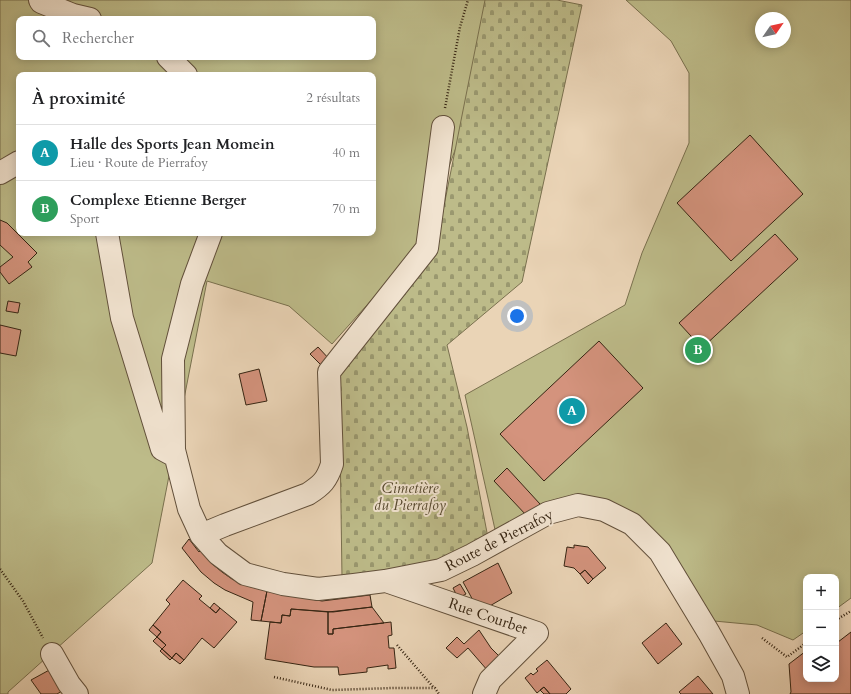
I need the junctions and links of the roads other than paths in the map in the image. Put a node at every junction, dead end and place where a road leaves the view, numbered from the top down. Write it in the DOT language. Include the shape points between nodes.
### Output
graph roads {
  1 [pos="40,0"];
  2 [pos="77,16"];
  3 [pos="171,60"];
  4 [pos="183,72"];
  5 [pos="443,127"];
  6 [pos="16,164"];
  7 [pos="0,173"];
  8 [pos="107,236"];
  9 [pos="210,236"];
  10 [pos="175,456"];
  11 [pos="201,535"];
  12 [pos="385,581"];
  13 [pos="52,654"];
  14 [pos="77,694"];
  15 [pos="484,694"];
  16 [pos="738,694"];
  1 -- 2 [label="street"];
  3 -- 4 [label="street"];
  5 -- 11 [label="street" via="427,248 329,372 332,464 328,477 308,494"];
  6 -- 7 [label="street"];
  8 -- 10 [label="street" via="122,318 162,449"];
  9 -- 10 [label="street, Route de Pierrafoy" via="192,284 173,359"];
  10 -- 11 [label="street, Route de Pierrafoy" via="189,509"];
  11 -- 12 [label="street, Route de Pierrafoy" via="218,554 245,574 283,584 318,589"];
  12 -- 15 [label="street, Rue Courbet" via="537,633 490,680"];
  12 -- 16 [label="street, Route de Pierrafoy" via="441,570 548,513 578,505 604,510 632,524 660,552 733,676"];
  13 -- 14 [label="street"];
}
